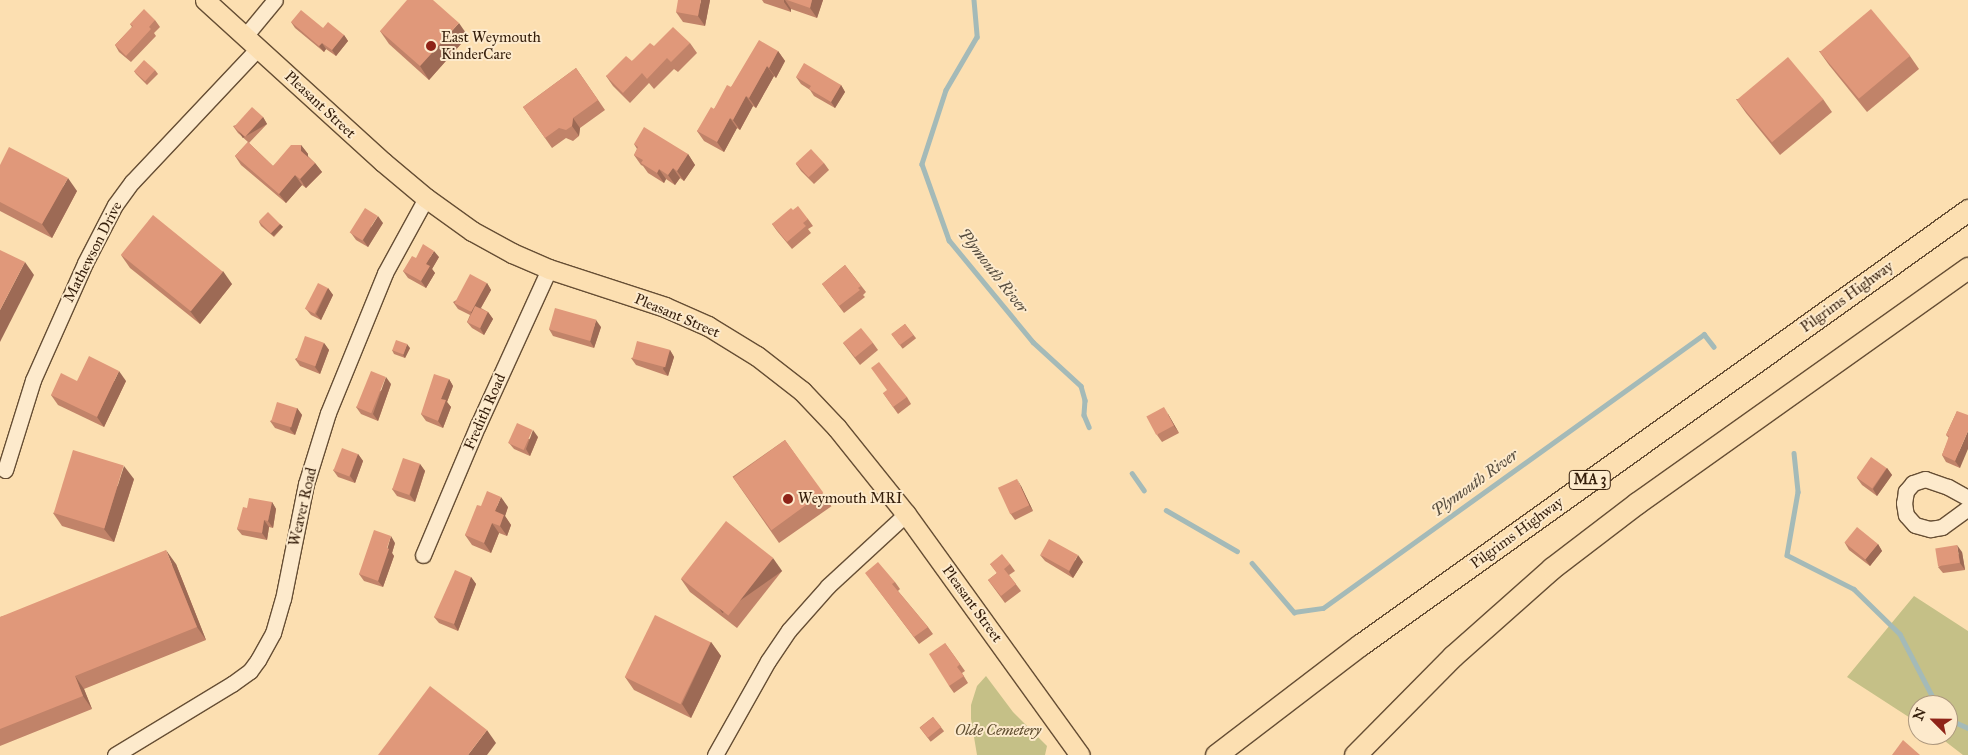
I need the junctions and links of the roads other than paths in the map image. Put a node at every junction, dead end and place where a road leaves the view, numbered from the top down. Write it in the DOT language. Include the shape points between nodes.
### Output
graph roads {
  1 [pos="205,0"];
  2 [pos="275,0"];
  3 [pos="252,41"];
  4 [pos="426,198"];
  5 [pos="1968,210"];
  6 [pos="1968,268"];
  7 [pos="549,269"];
  8 [pos="5,470"];
  9 [pos="1968,498"];
  10 [pos="1968,508"];
  11 [pos="906,514"];
  12 [pos="423,555"];
  13 [pos="115,755"];
  14 [pos="715,755"];
  15 [pos="1080,755"];
  16 [pos="1216,755"];
  17 [pos="1355,755"];
  1 -- 3 [label="main road, Pleasant Street"];
  2 -- 3 [label="street, Mathewson Drive"];
  3 -- 4 [label="main road, Pleasant Street"];
  3 -- 8 [label="street, Mathewson Drive" via="115,205 85,263 33,380"];
  4 -- 7 [label="main road, Pleasant Street" via="478,234"];
  4 -- 13 [label="street, Weaver Road" via="385,273 328,414 304,493 283,599 273,633 258,660 250,671 232,684"];
  5 -- 16 [label="highway, Pilgrims Highway / MA 3" via="1360,645"];
  6 -- 17 [label="highway" via="1630,508 1552,568 1453,656"];
  7 -- 11 [label="main road, Pleasant Street" via="665,308 708,326 750,351 820,409"];
  7 -- 12 [label="street, Fredith Road"];
  9 -- 10 [label="street" via="1925,480 1913,483 1906,491 1904,503 1906,515 1915,525 1930,529 1942,527"];
  11 -- 14 [label="street" via="828,586 789,630"];
  11 -- 15 [label="main road, Pleasant Street"];
}
